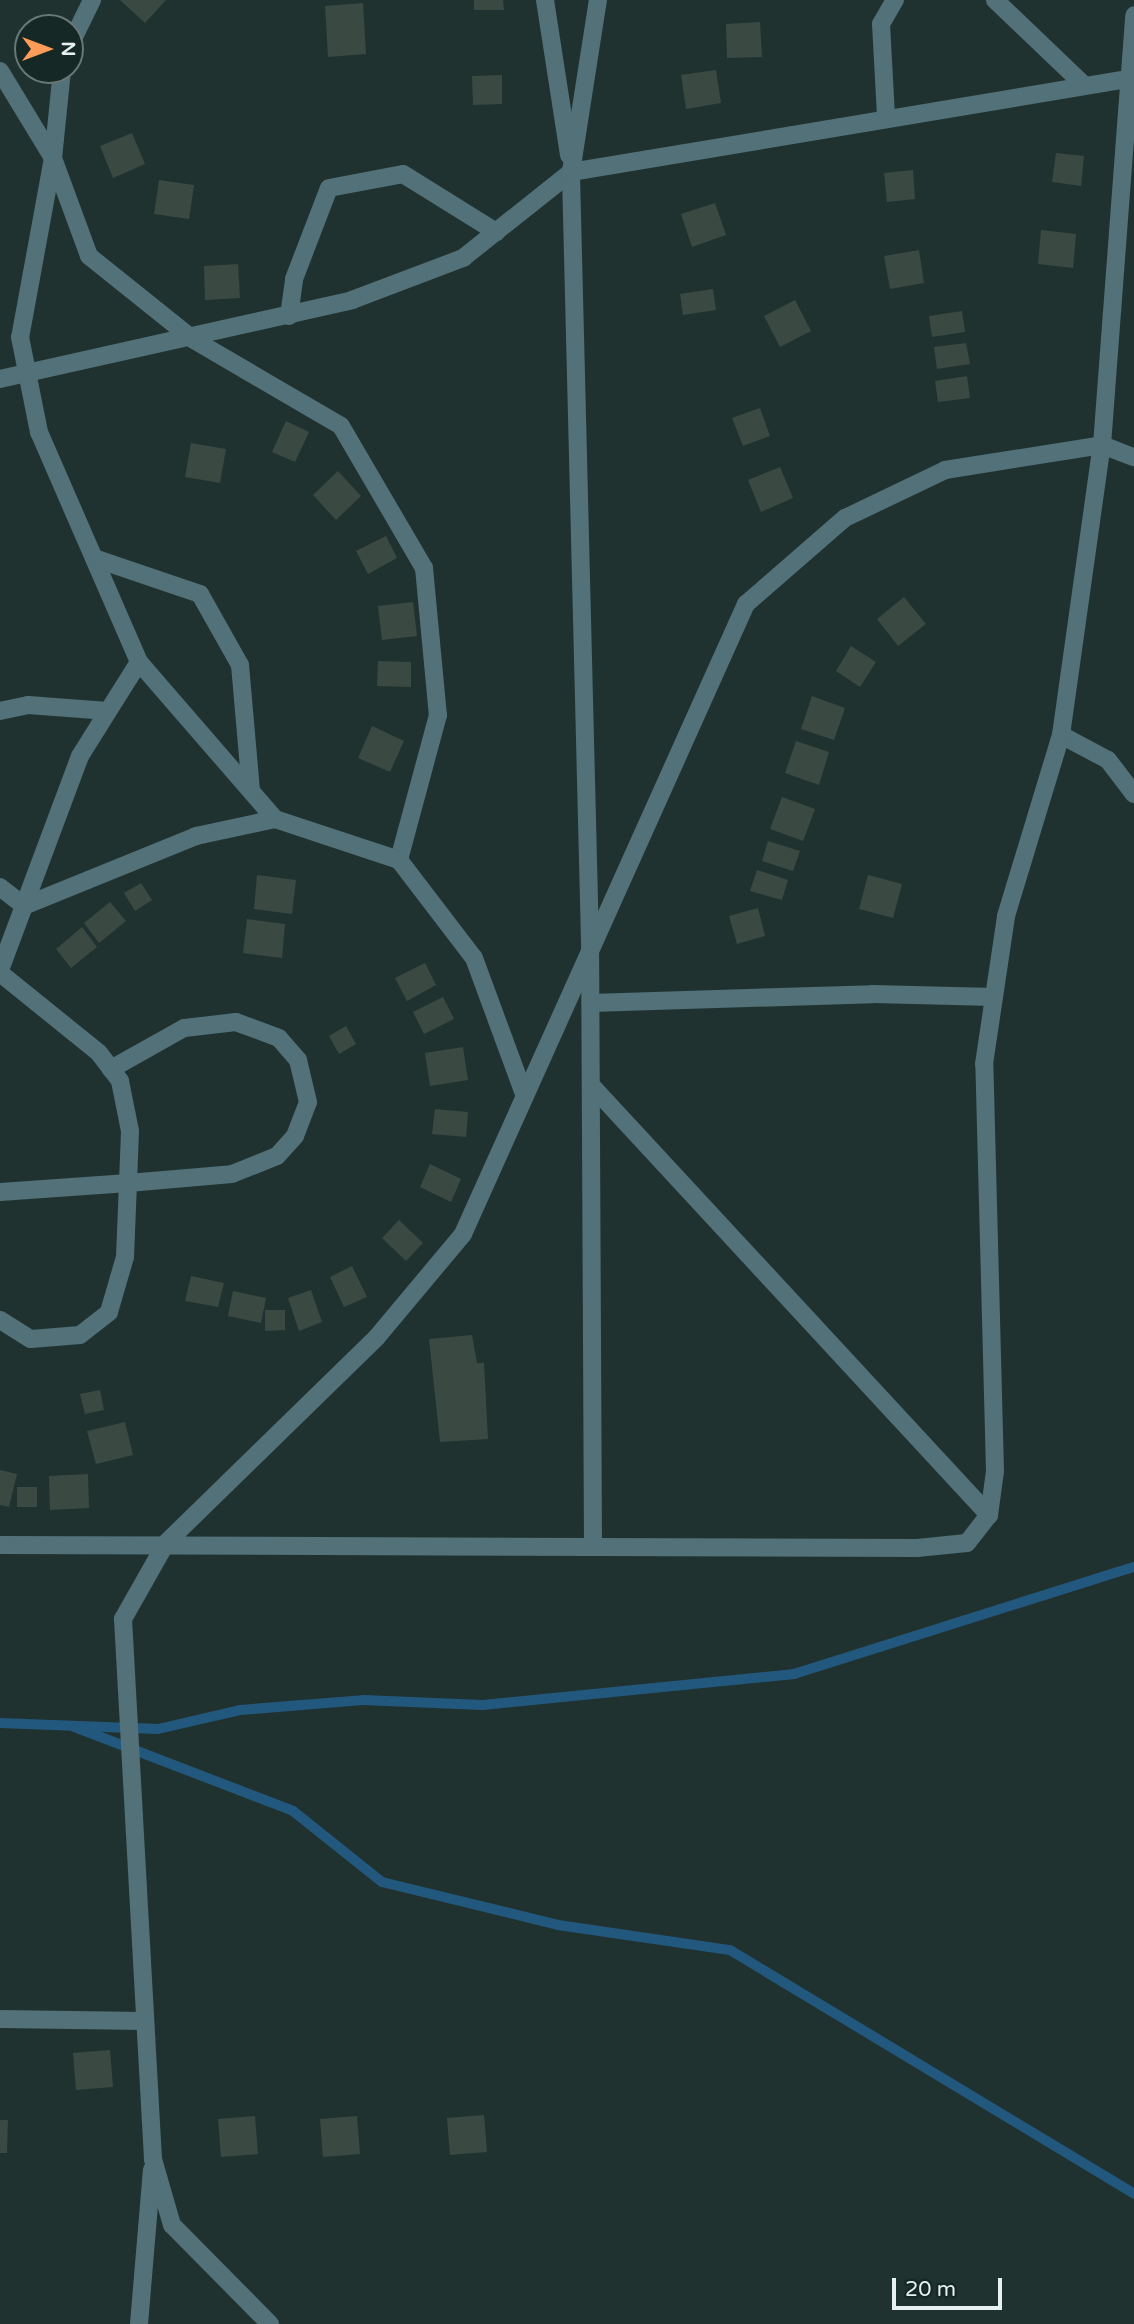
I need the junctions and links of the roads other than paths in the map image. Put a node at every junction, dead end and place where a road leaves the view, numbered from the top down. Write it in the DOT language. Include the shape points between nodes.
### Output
graph roads {
  1 [pos="92,0"];
  2 [pos="545,0"];
  3 [pos="598,0"];
  4 [pos="895,0"];
  5 [pos="995,0"];
  6 [pos="1134,15"];
  7 [pos="84,16"];
  8 [pos="0,71"];
  9 [pos="1131,78"];
  10 [pos="61,84"];
  11 [pos="1084,85"];
  12 [pos="886,117"];
  13 [pos="54,158"];
  14 [pos="571,172"];
  15 [pos="496,232"];
  16 [pos="289,316"];
  17 [pos="194,340"];
  18 [pos="27,370"];
  19 [pos="0,379"];
  20 [pos="1102,445"];
  21 [pos="1134,457"];
  22 [pos="94,558"];
  23 [pos="139,662"];
  24 [pos="0,711"];
  25 [pos="108,711"];
  26 [pos="1061,735"];
  27 [pos="251,791"];
  28 [pos="1134,794"];
  29 [pos="275,819"];
  30 [pos="399,860"];
  31 [pos="0,887"];
  32 [pos="24,906"];
  33 [pos="590,941"];
  34 [pos="0,971"];
  35 [pos="994,996"];
  36 [pos="591,1003"];
  37 [pos="111,1069"];
  38 [pos="591,1085"];
  39 [pos="524,1094"];
  40 [pos="128,1183"];
  41 [pos="0,1192"];
  42 [pos="0,1320"];
  43 [pos="989,1515"];
  44 [pos="166,1543"];
  45 [pos="0,1545"];
  46 [pos="593,1546"];
  47 [pos="0,2019"];
  48 [pos="144,2021"];
  49 [pos="153,2159"];
  50 [pos="248,2302"];
  51 [pos="139,2324"];
  52 [pos="262,2324"];
  53 [pos="270,2324"];
  1 -- 7 [label="street"];
  2 -- 14 [label="street"];
  3 -- 14 [label="street"];
  4 -- 12 [label="street" via="881,24"];
  5 -- 11 [label="street"];
  6 -- 9 [label="street"];
  8 -- 13 [label="street"];
  9 -- 11 [label="street"];
  9 -- 20 [label="street"];
  10 -- 13 [label="street"];
  11 -- 12 [label="street"];
  12 -- 14 [label="street"];
  13 -- 17 [label="street" via="89,256"];
  13 -- 18 [label="street" via="20,337"];
  14 -- 15 [label="street"];
  14 -- 33 [label="street"];
  15 -- 16 [label="street" via="463,258 352,300"];
  15 -- 16 [label="street" via="403,174 328,188 294,279"];
  16 -- 17 [label="street"];
  17 -- 18 [label="street"];
  17 -- 30 [label="street" via="341,426 424,568 438,716"];
  18 -- 19 [label="street"];
  18 -- 22 [label="street" via="40,432"];
  20 -- 21 [label="street"];
  20 -- 26 [label="street"];
  20 -- 33 [label="street" via="945,470 845,518 746,604"];
  22 -- 23 [label="street"];
  22 -- 27 [label="street" via="200,594 240,665"];
  23 -- 25 [label="street"];
  23 -- 27 [label="street"];
  24 -- 25 [label="street" via="28,705"];
  25 -- 32 [label="street" via="80,756"];
  26 -- 28 [label="street" via="1108,760"];
  26 -- 35 [label="street" via="1006,916"];
  27 -- 29 [label="street"];
  29 -- 30 [label="street"];
  29 -- 32 [label="street" via="196,836"];
  30 -- 39 [label="street" via="474,958"];
  31 -- 32 [label="street"];
  32 -- 34 [label="street"];
  33 -- 36 [label="street"];
  33 -- 39 [label="street"];
  34 -- 37 [label="street" via="99,1053"];
  35 -- 36 [label="street" via="873,994"];
  35 -- 43 [label="street" via="984,1064 995,1471"];
  36 -- 38 [label="street"];
  37 -- 40 [label="street" via="120,1081 130,1131"];
  37 -- 40 [label="street" via="184,1028 236,1021 279,1038 298,1060 308,1102 295,1136 277,1156 232,1174"];
  38 -- 43 [label="street"];
  38 -- 46 [label="street"];
  39 -- 44 [label="street" via="463,1234 377,1337"];
  40 -- 41 [label="street"];
  40 -- 42 [label="street" via="125,1257 109,1311 80,1335 31,1339"];
  43 -- 46 [label="street" via="967,1543 917,1548"];
  44 -- 45 [label="street"];
  44 -- 46 [label="street"];
  44 -- 48 [label="street" via="123,1619"];
  47 -- 48 [label="street"];
  48 -- 49 [label="street"];
  49 -- 50 [label="street" via="172,2225"];
  49 -- 51 [label="street"];
  50 -- 52 [label="street"];
  50 -- 53 [label="street"];
}
